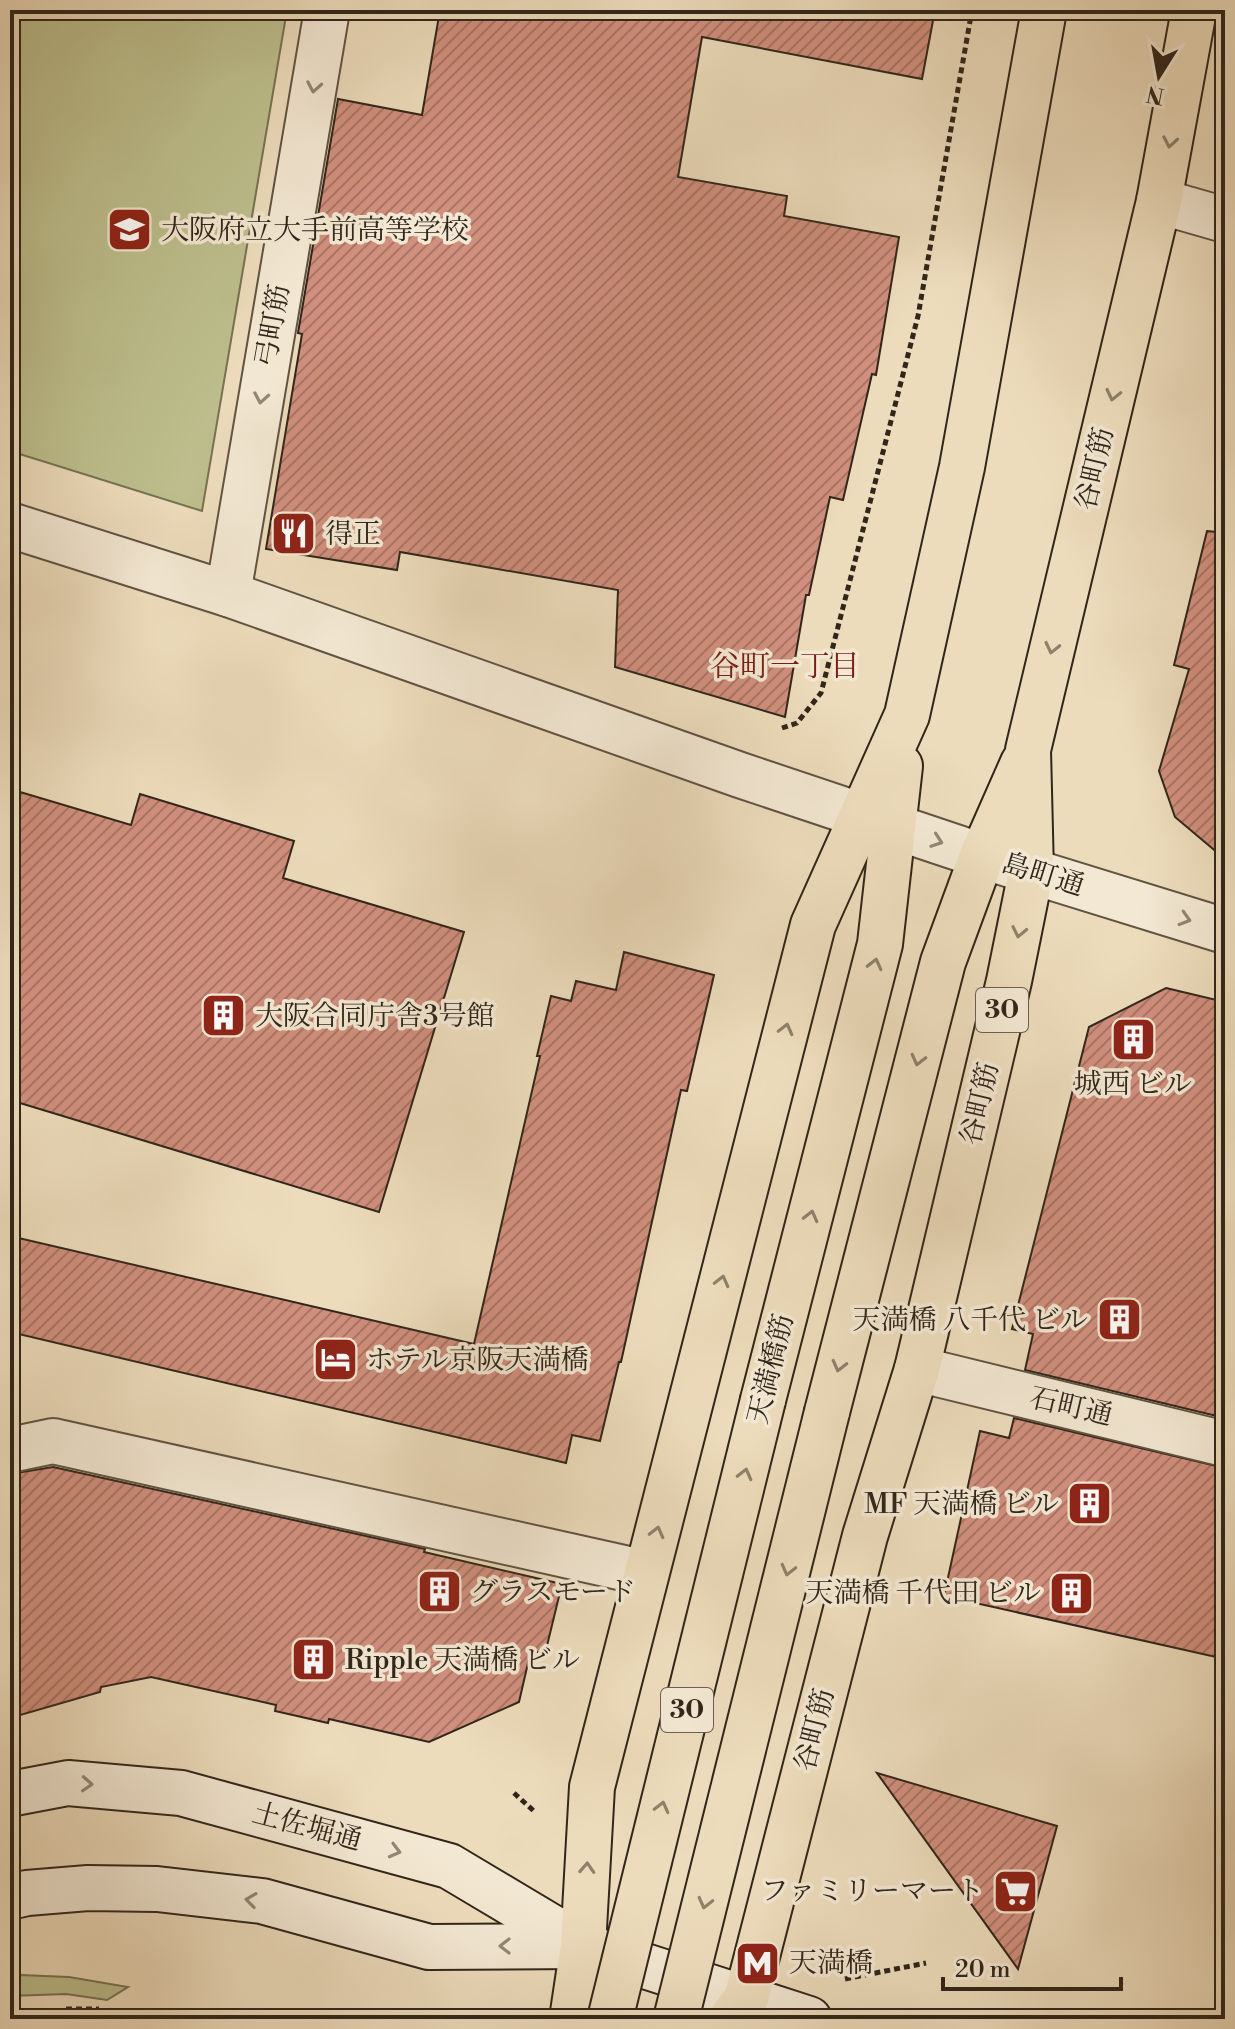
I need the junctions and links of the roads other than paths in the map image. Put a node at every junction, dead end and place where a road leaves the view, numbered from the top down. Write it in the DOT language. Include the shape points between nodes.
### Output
graph roads {
  1 [pos="327,10"];
  2 [pos="1044,10"];
  3 [pos="1194,10"];
  4 [pos="1159,201"];
  5 [pos="1225,220"];
  6 [pos="10,525"];
  7 [pos="228,594"];
  8 [pos="1028,750"];
  9 [pos="877,821"];
  10 [pos="982,856"];
  11 [pos="1031,872"];
  12 [pos="1225,931"];
  13 [pos="917,1369"];
  14 [pos="1225,1444"];
  15 [pos="10,1450"];
  16 [pos="646,1573"];
  17 [pos="10,1794"];
  18 [pos="10,1897"];
  19 [pos="583,1946"];
  20 [pos="739,2009"];
  21 [pos="572,2019"];
  22 [pos="610,2019"];
  23 [pos="676,2019"];
  24 [pos="809,2019"];
  1 -- 7 [label="street, 弓町筋, one-way"];
  2 -- 9 [label="main road, 30" via="962,467 907,715"];
  3 -- 4 [label="main road, 谷町筋 / 30, one-way"];
  4 -- 5 [label="street"];
  4 -- 8 [label="main road, 谷町筋 / 30, one-way"];
  6 -- 7 [label="street, 島町通"];
  7 -- 9 [label="street, 島町通"];
  8 -- 10 [label="main road, 30"];
  8 -- 11 [label="main road, 谷町筋 / 30"];
  9 -- 10 [label="street, 島町通, one-way"];
  16 -- 9 [label="main road, 30, one-way" via="813,925"];
  22 -- 9 [label="main road, 天満橋筋 / 30, one-way, bridge" via="880,944"];
  10 -- 11 [label="street, 島町通"];
  10 -- 23 [label="main road, 30, one-way, bridge" via="943,962"];
  11 -- 12 [label="street, 島町通, one-way"];
  11 -- 13 [label="main road, 谷町筋 / 30, one-way"];
  13 -- 14 [label="street, 石町通"];
  13 -- 20 [label="main road, 谷町筋 / 30" via="865,1536"];
  15 -- 16 [label="street" via="53,1441"];
  19 -- 16 [label="main road, 30, one-way" via="592,1787"];
  17 -- 19 [label="street, 土佐堀通, one-way" via="68,1783 181,1793 449,1866"];
  19 -- 18 [label="street, 土佐堀通, one-way" via="429,1947 262,1901 157,1889 88,1888"];
  19 -- 20 [label="street, 土佐堀通"];
  19 -- 21 [label="main road, 30"];
  20 -- 24 [label="street, 土佐堀通"];
}
